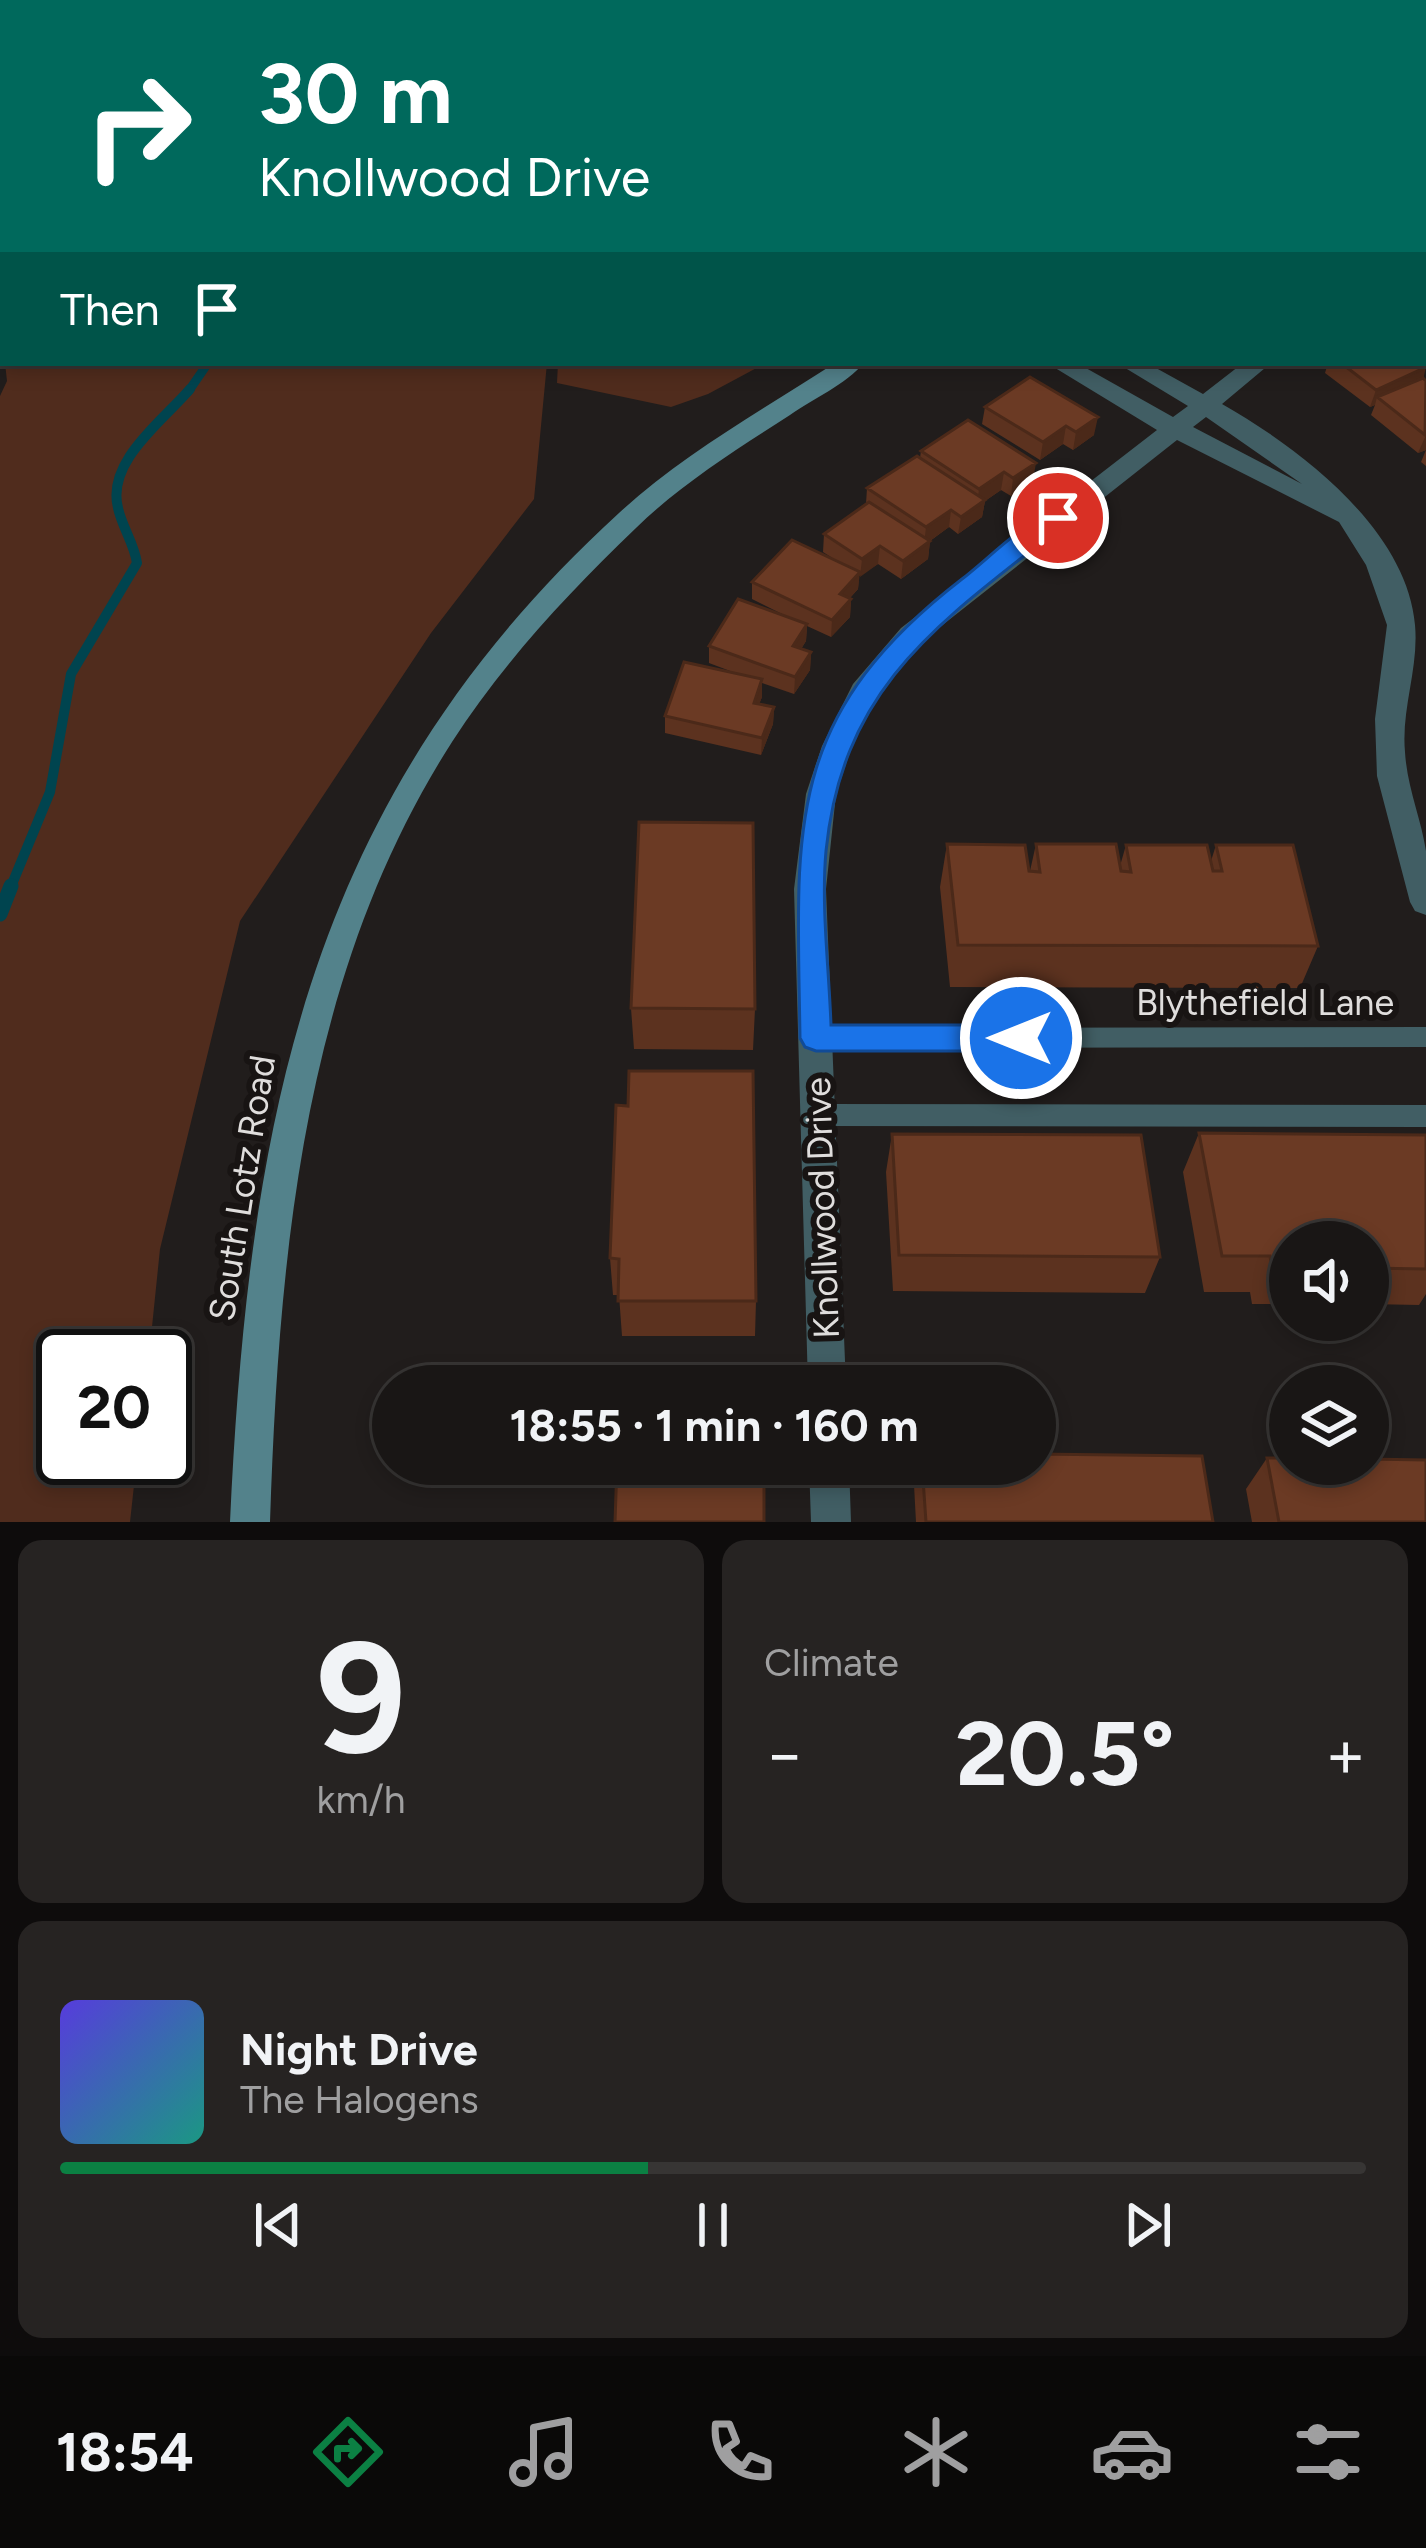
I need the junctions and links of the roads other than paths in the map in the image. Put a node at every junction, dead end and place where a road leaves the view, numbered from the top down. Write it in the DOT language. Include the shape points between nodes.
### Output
graph roads {
  1 [pos="848,366"];
  2 [pos="1064,366"];
  3 [pos="1134,366"];
  4 [pos="1256,366"];
  5 [pos="1207,408"];
  6 [pos="1170,430"];
  7 [pos="1352,520"];
  8 [pos="1426,902"];
  9 [pos="1426,1037"];
  10 [pos="816,1038"];
  11 [pos="819,1115"];
  12 [pos="1426,1116"];
  13 [pos="826,1365"];
  14 [pos="830,1485"];
  15 [pos="250,1522"];
  16 [pos="831,1522"];
  1 -- 15 [label="street, South Lotz Road" via="668,488 560,584 458,709 372,860 324,982 281,1144 252,1396"];
  2 -- 6 [label="street"];
  3 -- 5 [label="street"];
  4 -- 5 [label="street, Knollwood Drive"];
  5 -- 6 [label="street, Knollwood Drive"];
  5 -- 7 [label="street" via="1300,463"];
  6 -- 7 [label="street"];
  6 -- 10 [label="street, Knollwood Drive" via="945,605 863,692 826,773 814,831"];
  7 -- 8 [label="street" via="1402,628 1390,763"];
  9 -- 10 [label="lane, Blythefield Lane"];
  10 -- 11 [label="street, Knollwood Drive"];
  11 -- 12 [label="lane"];
  11 -- 13 [label="street, Knollwood Drive"];
  14 -- 16 [label="street"];
}
